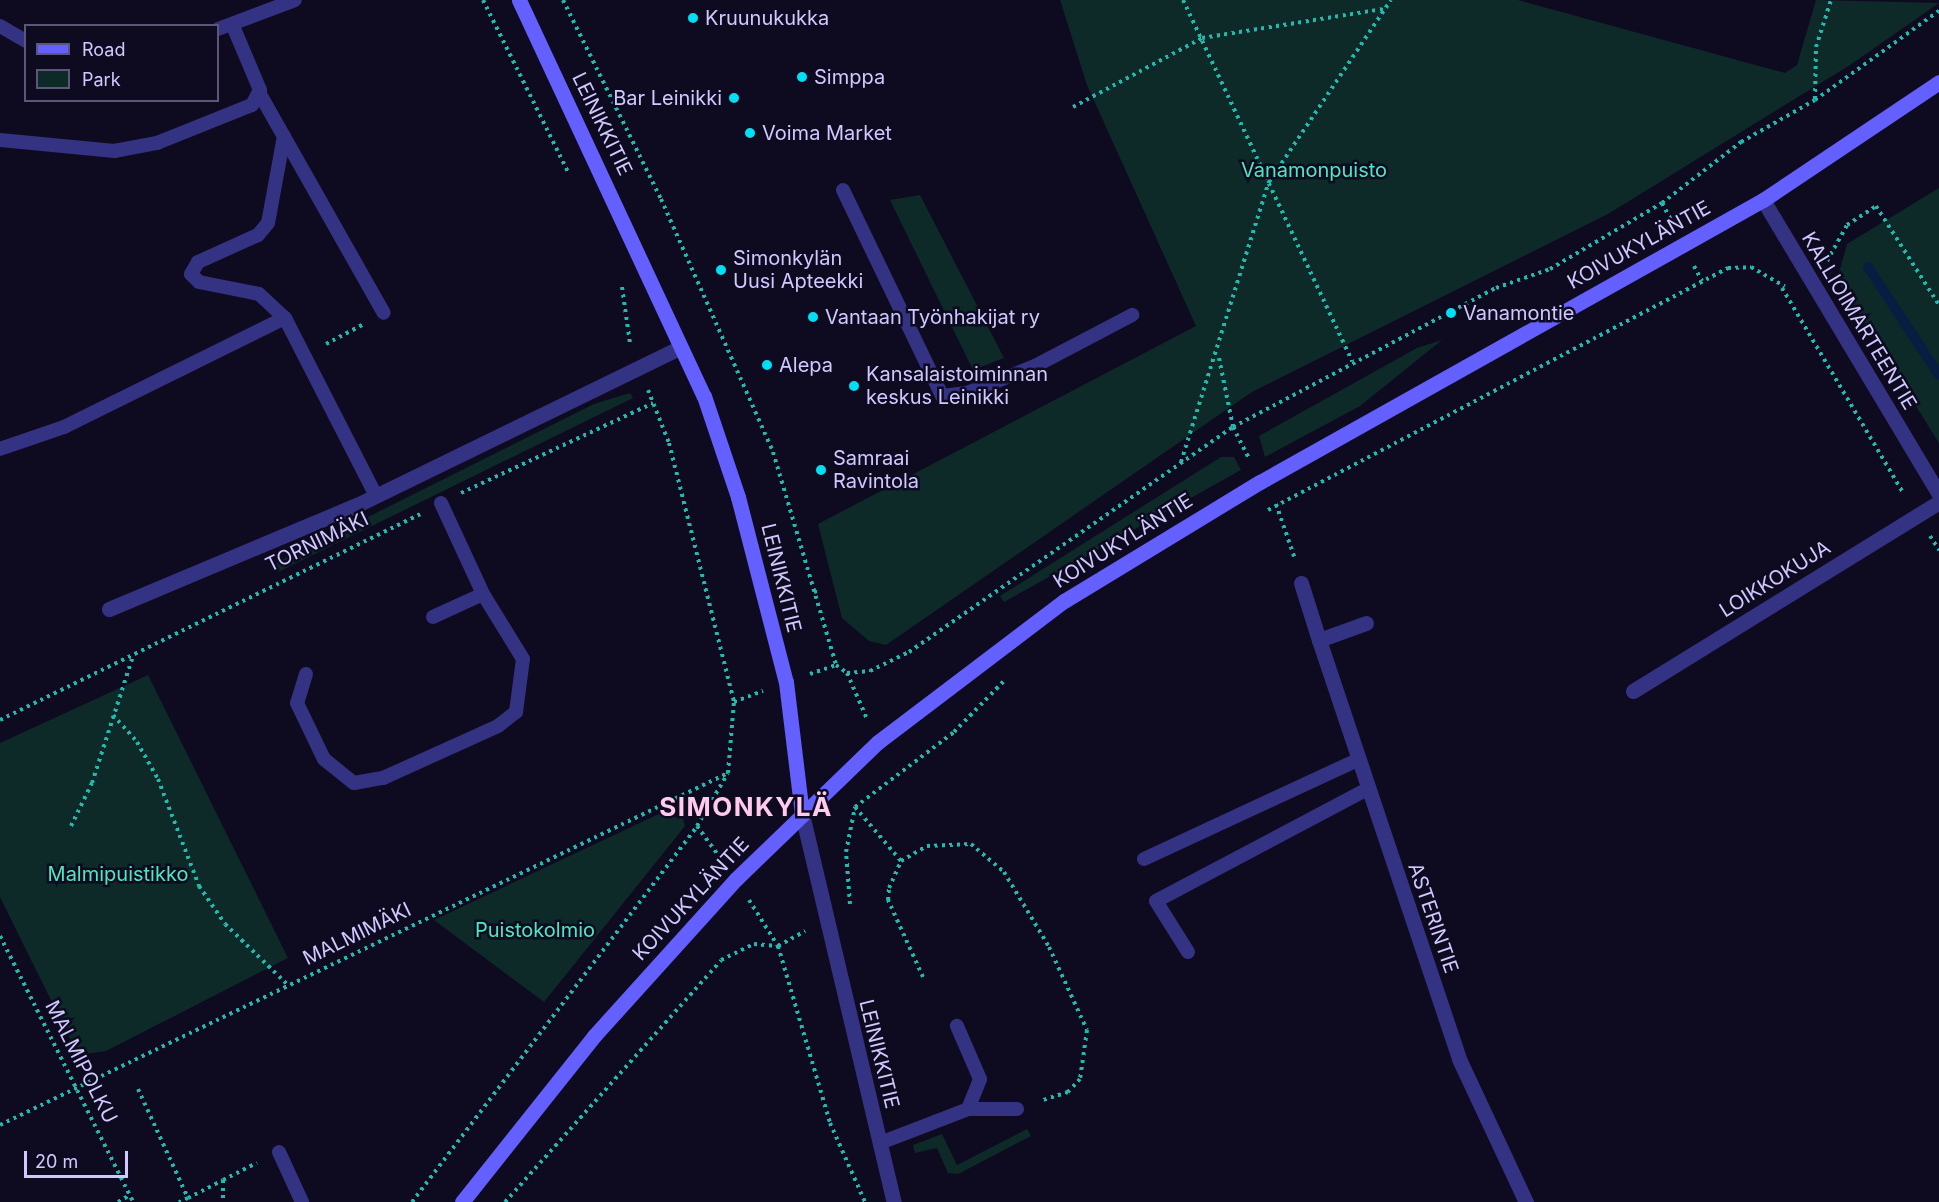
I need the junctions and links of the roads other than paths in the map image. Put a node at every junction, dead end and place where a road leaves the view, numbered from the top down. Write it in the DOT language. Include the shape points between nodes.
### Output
graph roads {
  1 [pos="295,0"];
  2 [pos="519,0"];
  3 [pos="0,26"];
  4 [pos="233,26"];
  5 [pos="219,29"];
  6 [pos="24,40"];
  7 [pos="1939,82"];
  8 [pos="261,96"];
  9 [pos="284,136"];
  10 [pos="0,140"];
  11 [pos="843,190"];
  12 [pos="1763,200"];
  13 [pos="384,313"];
  14 [pos="1132,315"];
  15 [pos="285,318"];
  16 [pos="681,347"];
  17 [pos="0,449"];
  18 [pos="1939,494"];
  19 [pos="376,496"];
  20 [pos="1939,502"];
  21 [pos="441,503"];
  22 [pos="1301,583"];
  23 [pos="483,594"];
  24 [pos="109,609"];
  25 [pos="434,617"];
  26 [pos="1366,623"];
  27 [pos="1319,640"];
  28 [pos="306,674"];
  29 [pos="1633,691"];
  30 [pos="1357,759"];
  31 [pos="1366,790"];
  32 [pos="802,814"];
  33 [pos="1144,859"];
  34 [pos="1188,952"];
  35 [pos="957,1026"];
  36 [pos="968,1108"];
  37 [pos="1017,1109"];
  38 [pos="880,1143"];
  39 [pos="279,1152"];
  40 [pos="302,1202"];
  41 [pos="462,1202"];
  42 [pos="894,1202"];
  43 [pos="1526,1202"];
  1 -- 4 [label="lane"];
  2 -- 16 [label="main road, LEINIKKITIE"];
  3 -- 6 [label="lane"];
  4 -- 5 [label="lane"];
  4 -- 8 [label="lane"];
  7 -- 12 [label="main road, KOIVUKYLÄNTIE"];
  8 -- 9 [label="lane"];
  8 -- 10 [label="lane" via="252,105 157,143 114,152"];
  9 -- 13 [label="lane"];
  9 -- 15 [label="lane" via="268,223 258,236 198,262 191,274 200,282 259,294"];
  11 -- 14 [label="lane" via="942,396 968,393 1035,366"];
  12 -- 18 [label="street, KALLIOIMARTEENTIE"];
  12 -- 32 [label="main road, KOIVUKYLÄNTIE" via="1260,482 1064,601 878,742"];
  15 -- 17 [label="lane" via="64,427"];
  15 -- 19 [label="lane"];
  16 -- 19 [label="street, TORNIMÄKI"];
  16 -- 32 [label="main road, LEINIKKITIE" via="738,497 786,682"];
  19 -- 24 [label="street, TORNIMÄKI"];
  20 -- 29 [label="street, LOIKKOKUJA"];
  21 -- 23 [label="lane"];
  22 -- 27 [label="street, ASTERINTIE"];
  23 -- 25 [label="lane"];
  23 -- 28 [label="lane" via="523,659 516,711 498,726 393,773 354,783 324,759 297,703"];
  26 -- 27 [label="street"];
  27 -- 30 [label="street, ASTERINTIE"];
  30 -- 31 [label="street, ASTERINTIE"];
  30 -- 33 [label="lane"];
  31 -- 34 [label="lane" via="1156,901"];
  31 -- 43 [label="street, ASTERINTIE" via="1459,1059"];
  32 -- 38 [label="street, LEINIKKITIE"];
  32 -- 41 [label="main road, KOIVUKYLÄNTIE" via="736,879 594,1036"];
  35 -- 36 [label="lane" via="980,1079"];
  36 -- 37 [label="lane"];
  36 -- 38 [label="lane"];
  38 -- 42 [label="street, LEINIKKITIE"];
  39 -- 40 [label="lane"];
}
